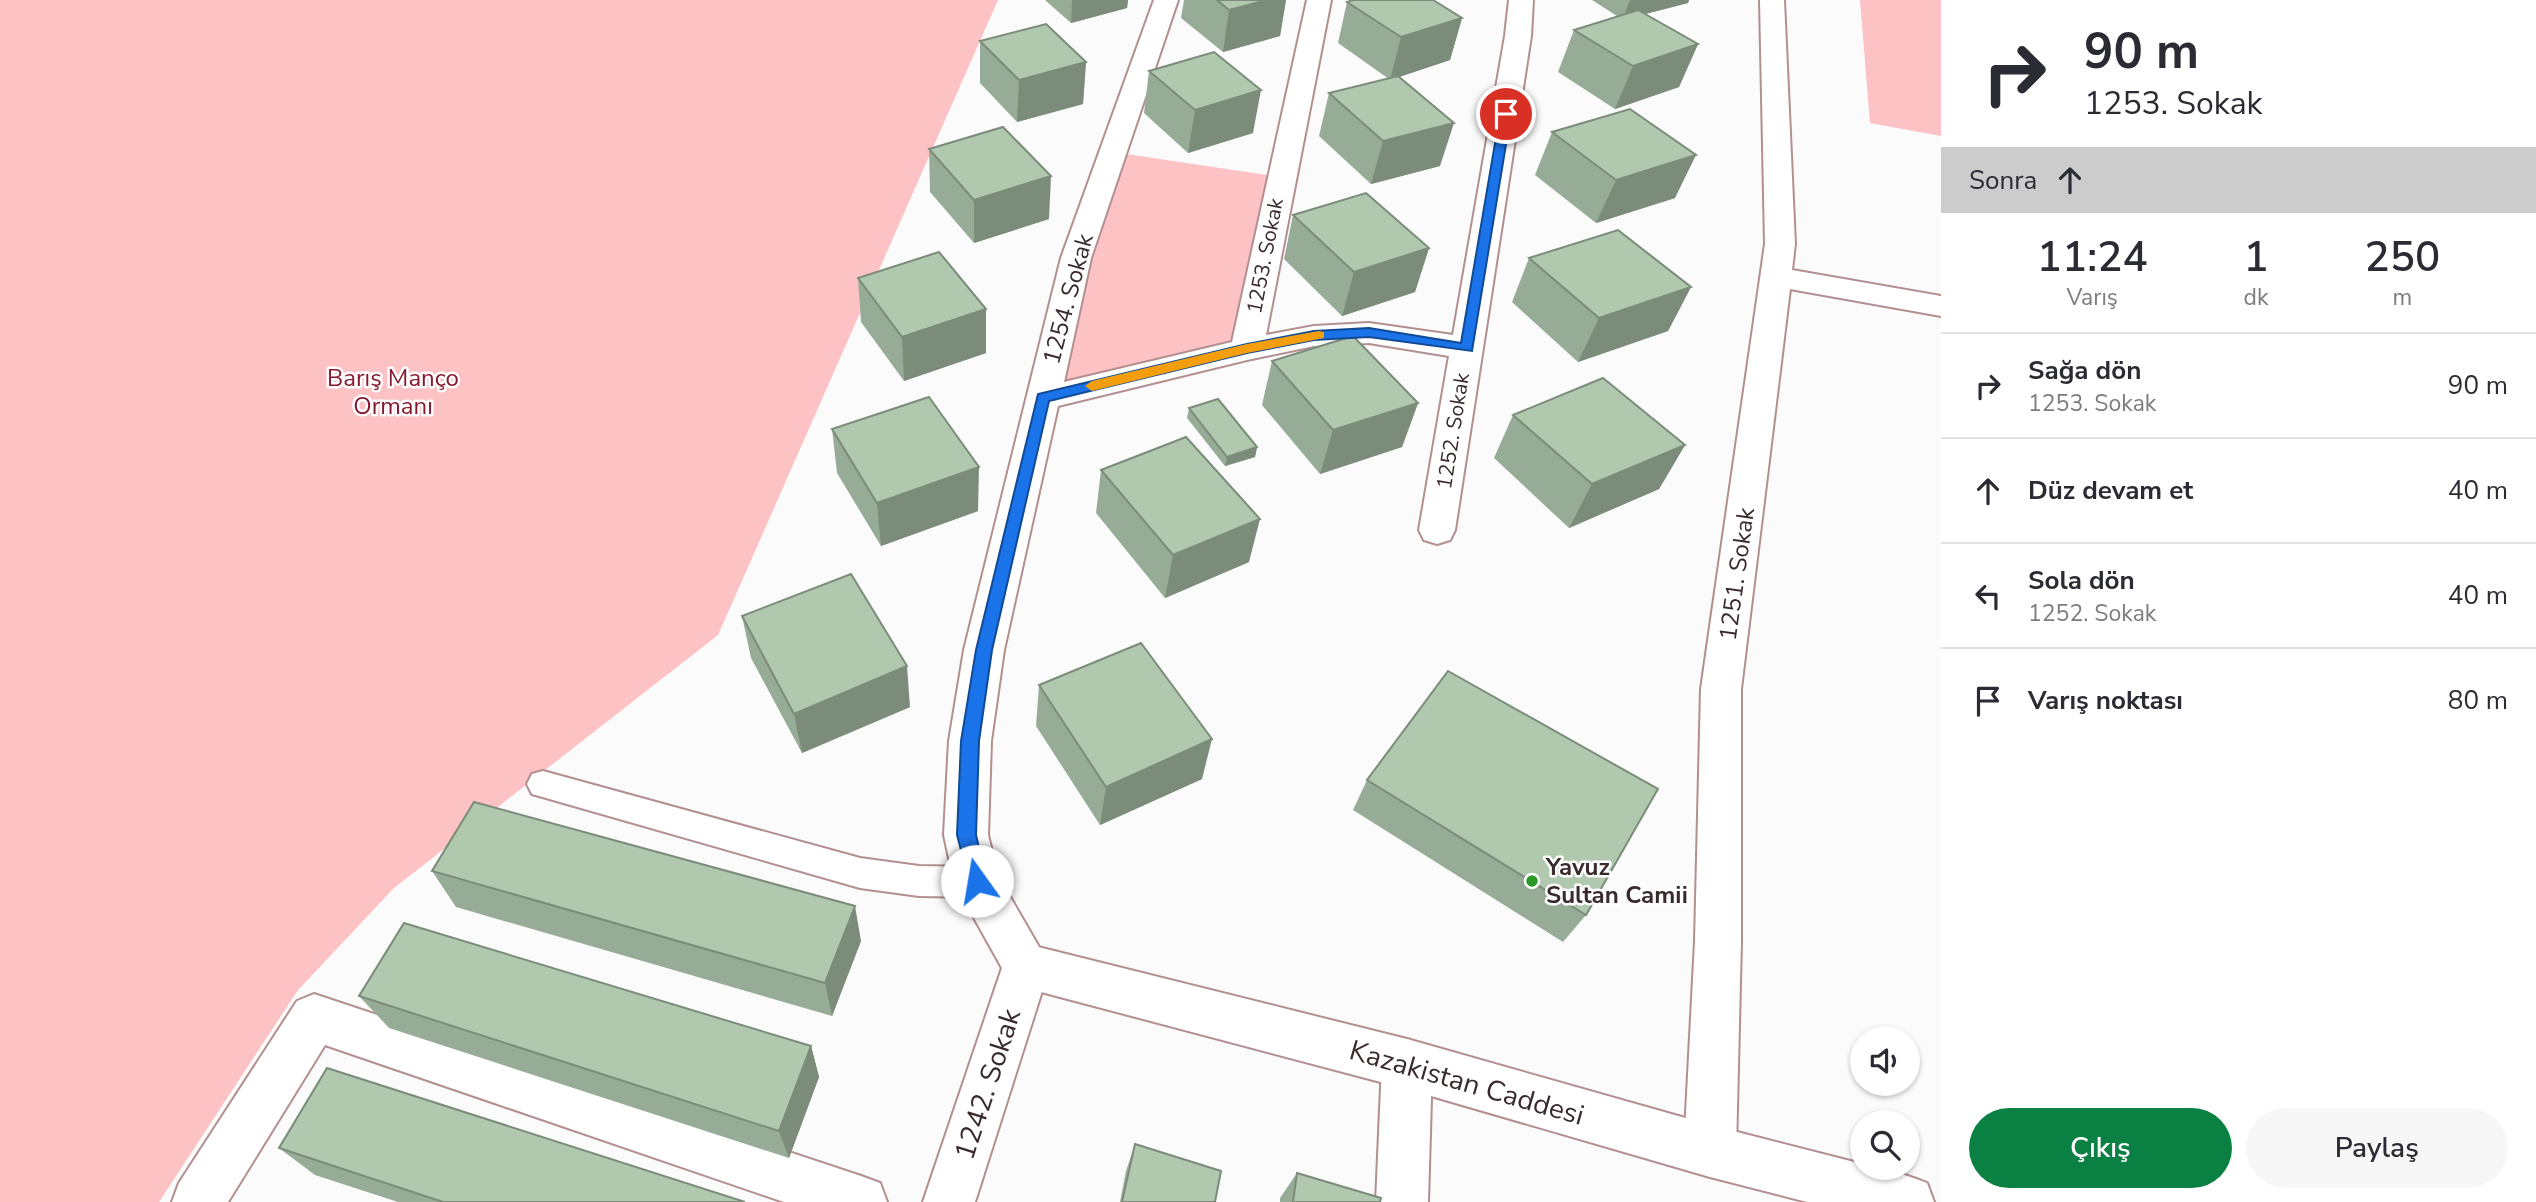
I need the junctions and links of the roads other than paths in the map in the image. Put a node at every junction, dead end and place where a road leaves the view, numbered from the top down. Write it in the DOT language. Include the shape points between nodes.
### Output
graph roads {
  1 [pos="1166,0"];
  2 [pos="1319,0"];
  3 [pos="1521,0"];
  4 [pos="1772,0"];
  5 [pos="1776,278"];
  6 [pos="1941,306"];
  7 [pos="1467,348"];
  8 [pos="1247,349"];
  9 [pos="1043,398"];
  10 [pos="1437,530"];
  11 [pos="543,784"];
  12 [pos="977,881"];
  13 [pos="1026,966"];
  14 [pos="1408,1065"];
  15 [pos="1710,1150"];
  16 [pos="198,1202"];
  17 [pos="861,1202"];
  18 [pos="949,1202"];
  19 [pos="1402,1202"];
  20 [pos="1908,1202"];
  1 -- 9 [label="street, 1254. Sokak" via="1076,258"];
  2 -- 8 [label="street, 1253. Sokak"];
  3 -- 7 [label="street, 1252. Sokak"];
  4 -- 5 [label="street, 1251. Sokak" via="1780,244"];
  5 -- 6 [label="street"];
  5 -- 15 [label="street, 1251. Sokak" via="1721,689"];
  7 -- 8 [label="street" via="1369,332 1314,336"];
  7 -- 10 [label="street, 1252. Sokak"];
  8 -- 9 [label="street, 1253. Sokak"];
  9 -- 12 [label="street, 1254. Sokak" via="984,650 970,741 967,835"];
  11 -- 12 [label="lane" via="860,873 919,881"];
  12 -- 13 [label="street, 1254. Sokak"];
  13 -- 14 [label="street, Kazakistan Caddesi"];
  13 -- 18 [label="street, 1242. Sokak"];
  14 -- 15 [label="street, Kazakistan Caddesi"];
  14 -- 19 [label="street"];
  15 -- 20 [label="street, Kazakistan Caddesi"];
  16 -- 17 [label="street" via="314,1018"];
}
